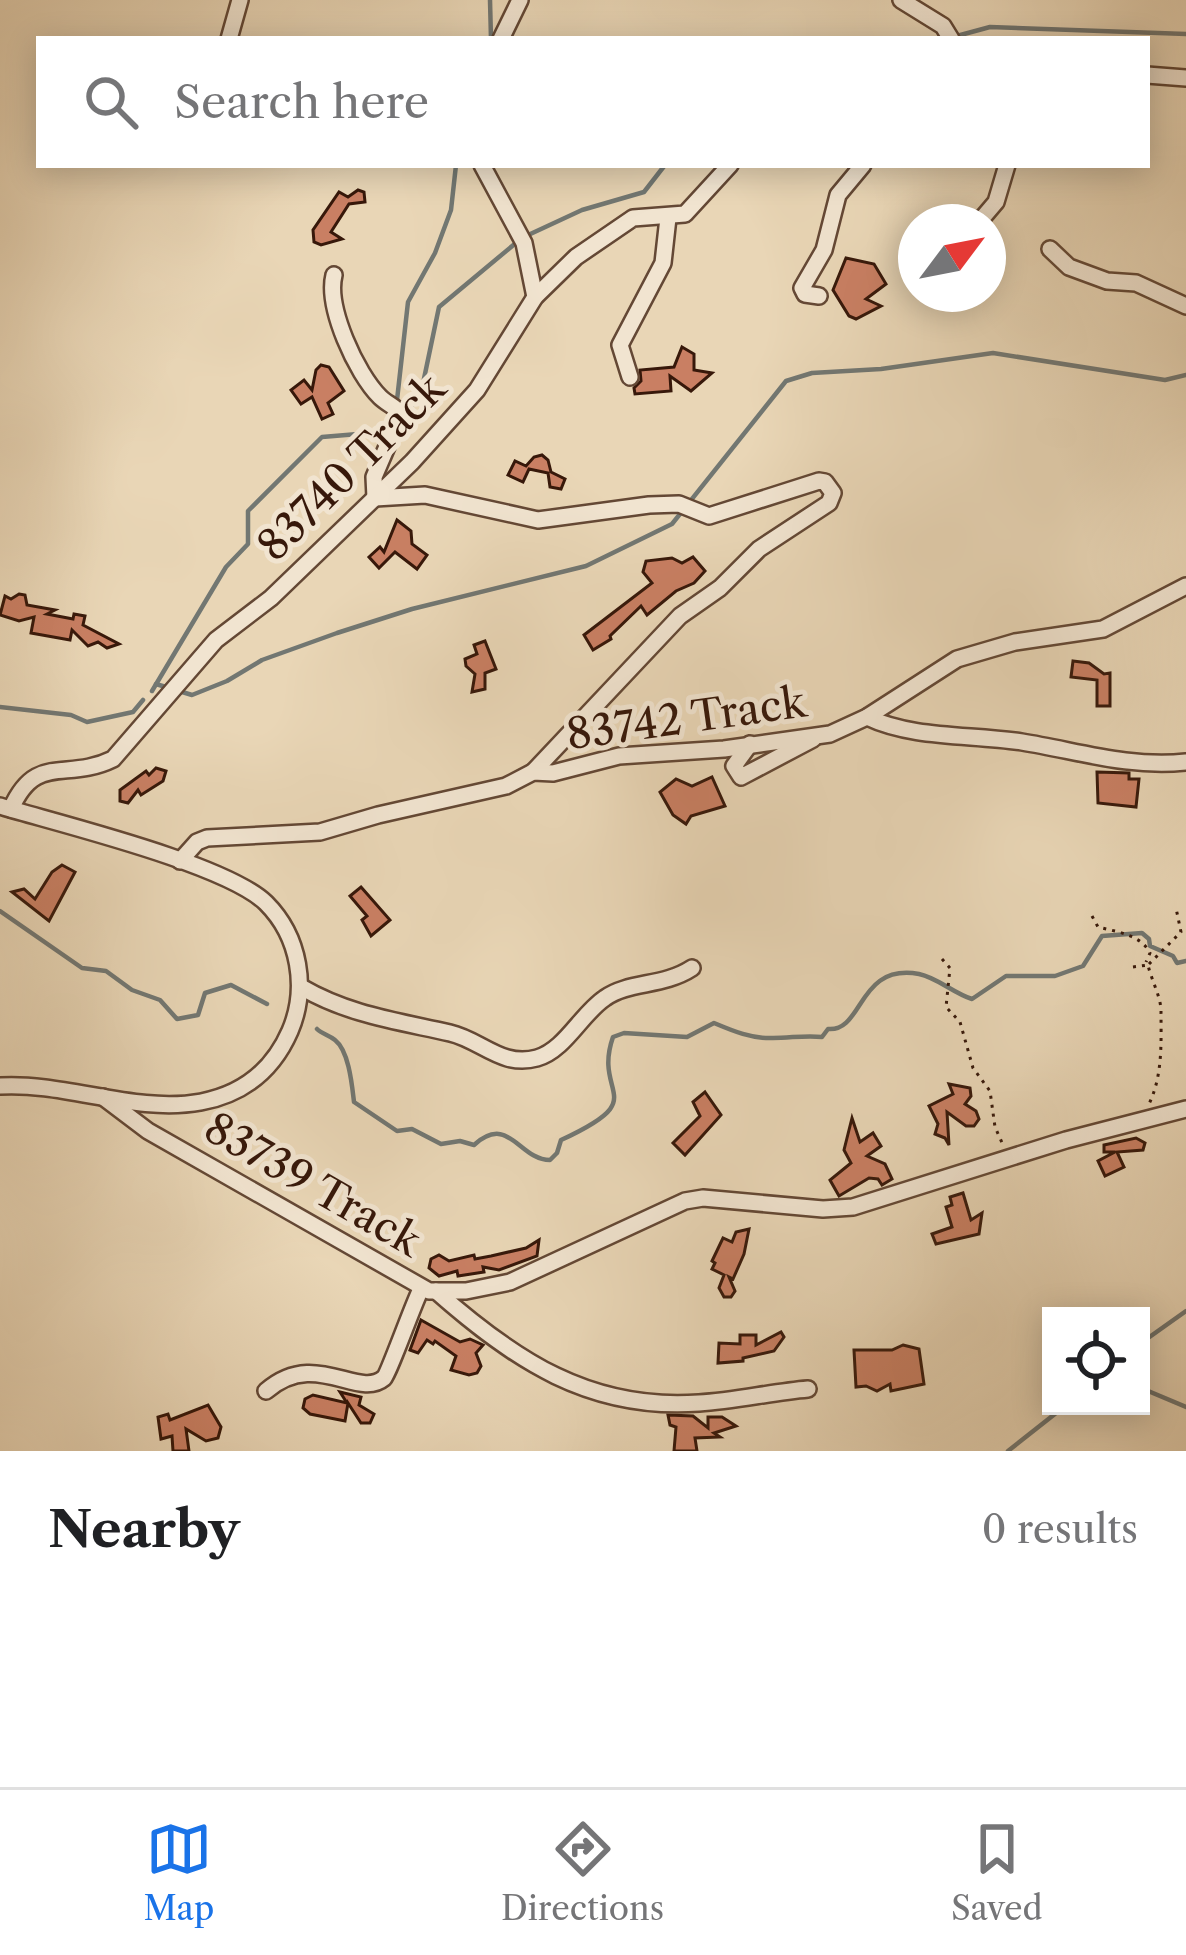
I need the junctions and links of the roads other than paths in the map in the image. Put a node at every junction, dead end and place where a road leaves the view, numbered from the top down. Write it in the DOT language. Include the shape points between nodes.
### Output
graph roads {
  1 [pos="240,0"];
  2 [pos="520,0"];
  3 [pos="901,0"];
  4 [pos="230,36"];
  5 [pos="502,36"];
  6 [pos="949,36"];
  7 [pos="1150,75"];
  8 [pos="1186,78"];
  9 [pos="484,168"];
  10 [pos="727,168"];
  11 [pos="860,168"];
  12 [pos="1006,168"];
  13 [pos="994,204"];
  14 [pos="668,218"];
  15 [pos="1050,249"];
  16 [pos="334,275"];
  17 [pos="819,296"];
  18 [pos="535,297"];
  19 [pos="1186,306"];
  20 [pos="630,377"];
  21 [pos="375,498"];
  22 [pos="1186,586"];
  23 [pos="867,717"];
  24 [pos="817,737"];
  25 [pos="750,744"];
  26 [pos="1186,761"];
  27 [pos="533,772"];
  28 [pos="5,807"];
  29 [pos="180,861"];
  30 [pos="692,968"];
  31 [pos="301,987"];
  32 [pos="0,1086"];
  33 [pos="103,1097"];
  34 [pos="1186,1109"];
  35 [pos="428,1290"];
  36 [pos="808,1389"];
  37 [pos="266,1391"];
  1 -- 4 [label="street"];
  2 -- 5 [label="street"];
  3 -- 6 [label="street"];
  7 -- 8 [label="street"];
  9 -- 18 [label="street" via="524,243"];
  10 -- 14 [label="street, 83740 Track" via="694,208"];
  11 -- 17 [label="street" via="838,195 824,250 802,288"];
  12 -- 13 [label="street"];
  14 -- 18 [label="street, 83740 Track" via="643,215 619,224"];
  14 -- 20 [label="street" via="663,263 620,345"];
  15 -- 19 [label="street" via="1069,267 1136,283"];
  16 -- 21 [label="street" via="332,302 344,336 373,388 401,414 374,477"];
  18 -- 21 [label="street, 83740 Track" via="477,390"];
  21 -- 27 [label="street" via="424,495 538,520 680,504 709,516 819,481 830,487 829,503 680,616"];
  21 -- 28 [label="street, 83740 Track" via="215,640 113,759 38,773"];
  22 -- 23 [label="street, 83742 Track" via="1103,629 957,659"];
  23 -- 24 [label="street, 83742 Track"];
  23 -- 26 [label="street" via="1102,760"];
  24 -- 25 [label="street, 83742 Track"];
  24 -- 25 [label="street" via="741,777 734,766"];
  25 -- 27 [label="street, 83742 Track"];
  27 -- 29 [label="street, 83742 Track" via="506,786 320,832 207,838"];
  28 -- 29 [label="street"];
  29 -- 31 [label="street" via="266,903 293,948"];
  30 -- 31 [label="street" via="607,996 551,1051 516,1060 453,1033 361,1015"];
  31 -- 33 [label="street" via="279,1053 242,1088 186,1104"];
  32 -- 33 [label="street"];
  33 -- 35 [label="street, 83739 Track" via="148,1131"];
  34 -- 35 [label="street, 83739 Track" via="853,1207 686,1201 525,1277 489,1288"];
  35 -- 36 [label="street" via="563,1382 621,1398 701,1403"];
  35 -- 37 [label="street" via="381,1380 301,1372"];
}
